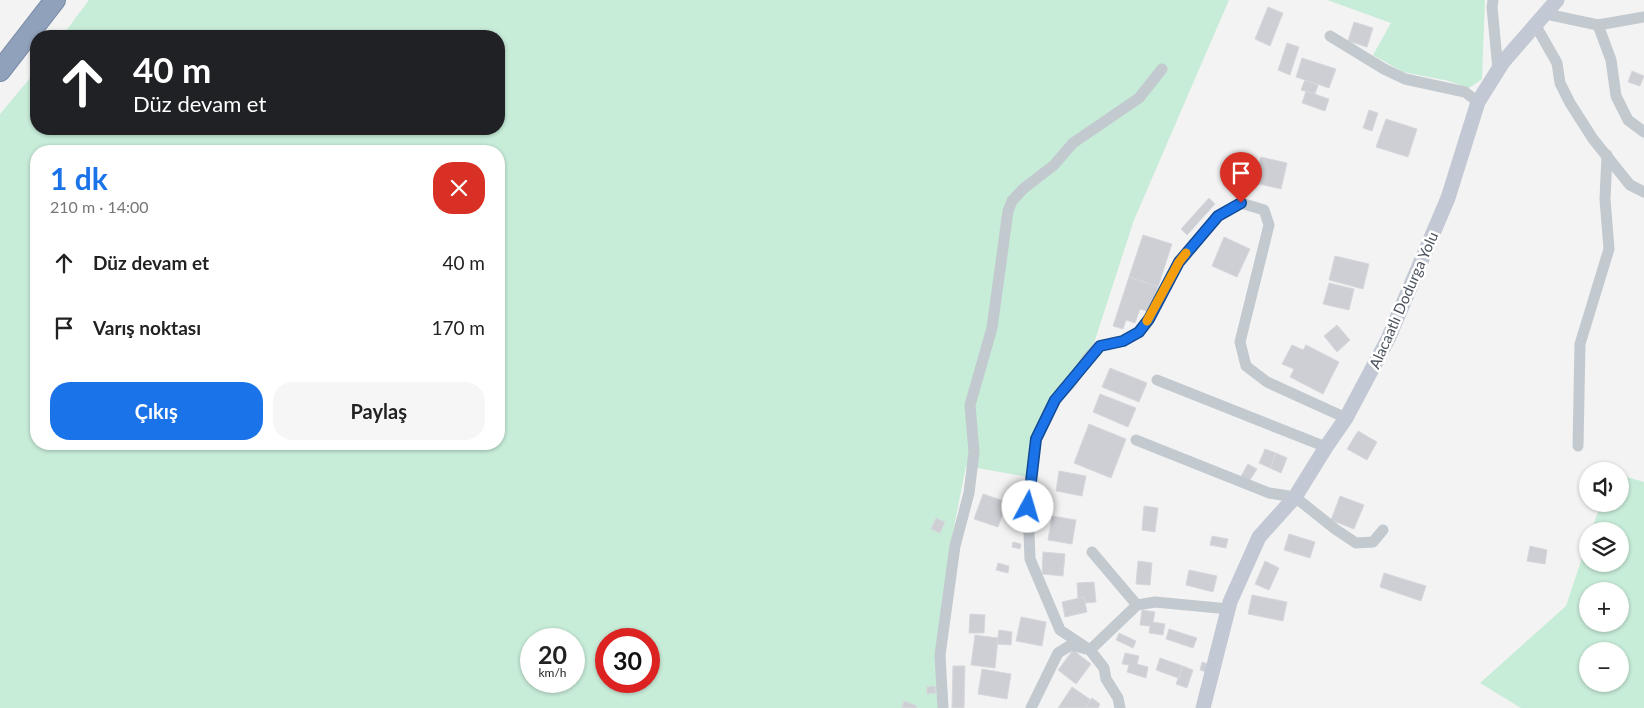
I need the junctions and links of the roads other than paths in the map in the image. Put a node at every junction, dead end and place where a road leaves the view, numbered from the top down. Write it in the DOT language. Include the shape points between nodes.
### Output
graph roads {
  1 [pos="55,0"];
  2 [pos="1493,0"];
  3 [pos="1557,0"];
  4 [pos="1546,14"];
  5 [pos="1644,17"];
  6 [pos="1598,25"];
  7 [pos="1536,26"];
  8 [pos="32,30"];
  9 [pos="30,32"];
  10 [pos="1330,36"];
  11 [pos="1162,69"];
  12 [pos="1498,70"];
  13 [pos="0,71"];
  14 [pos="1478,102"];
  15 [pos="1644,132"];
  16 [pos="1607,155"];
  17 [pos="1644,192"];
  18 [pos="1157,380"];
  19 [pos="1346,418"];
  20 [pos="1136,440"];
  21 [pos="1578,446"];
  22 [pos="1326,447"];
  23 [pos="1295,497"];
  24 [pos="1383,530"];
  25 [pos="1092,552"];
  26 [pos="1137,605"];
  27 [pos="1229,609"];
  28 [pos="1090,650"];
  29 [pos="944,708"];
  30 [pos="1031,708"];
  31 [pos="1120,708"];
  32 [pos="1203,708"];
  1 -- 8 [label="highway"];
  2 -- 12 [label="street"];
  3 -- 4 [label="street, Alacaatlı Dodurga Yolu"];
  4 -- 6 [label="street"];
  4 -- 7 [label="street, Alacaatlı Dodurga Yolu"];
  5 -- 6 [label="street"];
  6 -- 15 [label="street" via="1611,60 1616,96 1628,120"];
  7 -- 12 [label="street, Alacaatlı Dodurga Yolu"];
  7 -- 16 [label="street" via="1557,63 1560,83 1570,103"];
  9 -- 13 [label="highway"];
  10 -- 14 [label="street" via="1405,79 1465,92"];
  11 -- 29 [label="street" via="1139,98 1073,144 1054,165 1024,189 1008,211 992,328 970,404 974,452 969,493 955,546 940,655"];
  12 -- 14 [label="street, Alacaatlı Dodurga Yolu"];
  14 -- 19 [label="street, Alacaatlı Dodurga Yolu" via="1445,206 1388,339"];
  16 -- 17 [label="street" via="1630,185"];
  16 -- 21 [label="street" via="1605,199 1610,249 1580,344"];
  18 -- 22 [label="street"];
  19 -- 22 [label="street, Alacaatlı Dodurga Yolu"];
  19 -- 28 [label="street" via="1267,382 1246,366 1240,342 1269,225 1264,210 1241,203 1218,216 1179,262 1139,332 1123,341 1100,346 1088,358 1055,400 1036,439 1028,507 1030,559 1060,630"];
  20 -- 23 [label="street" via="1269,493"];
  22 -- 23 [label="street, Alacaatlı Dodurga Yolu"];
  23 -- 24 [label="street" via="1356,543 1373,542"];
  23 -- 27 [label="street, Alacaatlı Dodurga Yolu" via="1259,537"];
  25 -- 26 [label="street"];
  26 -- 27 [label="street" via="1155,602"];
  26 -- 28 [label="street"];
  27 -- 32 [label="street, Alacaatlı Dodurga Yolu"];
  28 -- 30 [label="street" via="1071,645 1058,653"];
  28 -- 31 [label="street" via="1104,668"];
}
